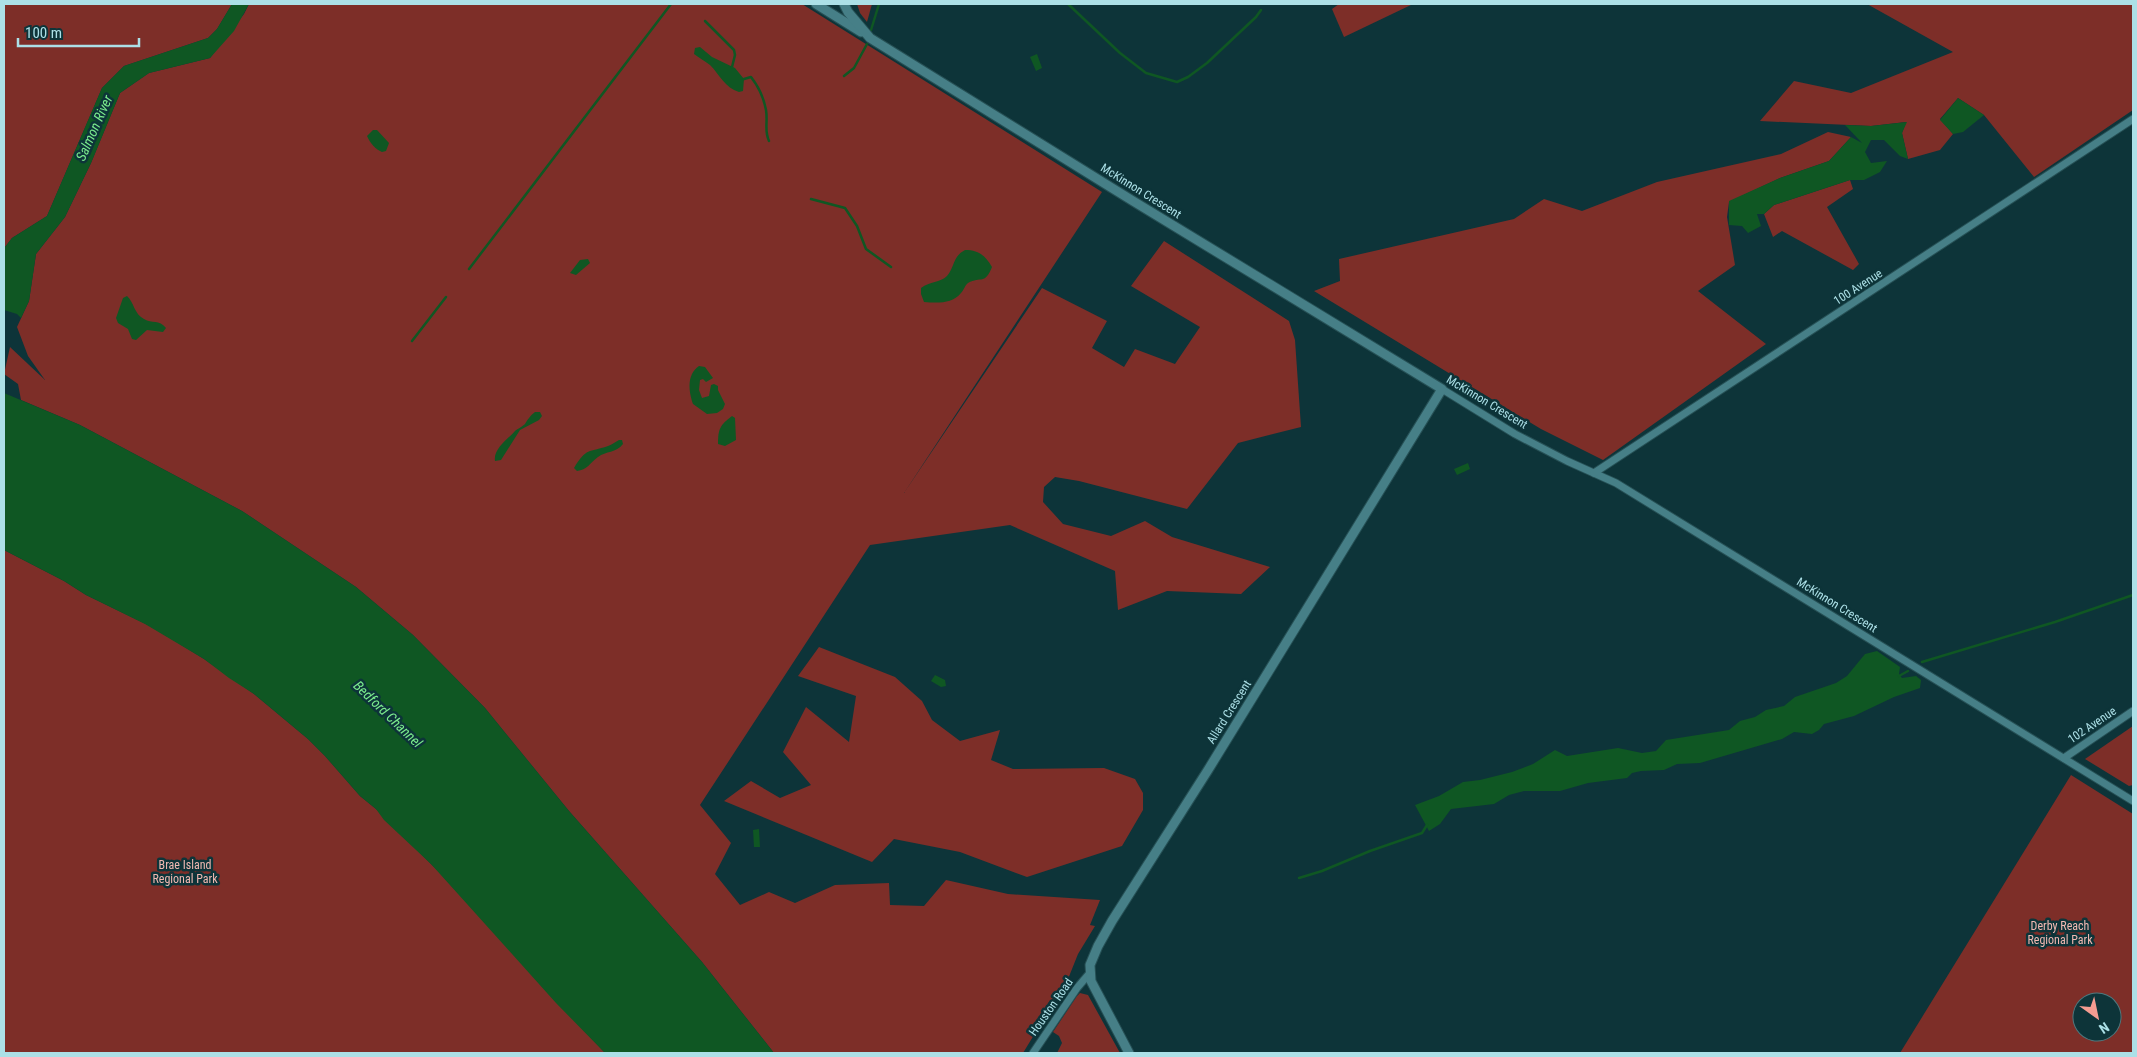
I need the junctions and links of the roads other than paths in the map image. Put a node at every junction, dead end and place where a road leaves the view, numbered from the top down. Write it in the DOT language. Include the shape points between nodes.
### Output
graph roads {
  1 [pos="816,4"];
  2 [pos="844,4"];
  3 [pos="866,34"];
  4 [pos="2133,119"];
  5 [pos="1442,389"];
  6 [pos="1594,473"];
  7 [pos="2133,711"];
  8 [pos="2064,758"];
  9 [pos="2133,801"];
  10 [pos="1089,974"];
  11 [pos="1033,1053"];
  12 [pos="1129,1053"];
  1 -- 3 [label="street"];
  2 -- 3 [label="street, McKinnon Crescent"];
  3 -- 5 [label="street, McKinnon Crescent"];
  4 -- 6 [label="street, 100 Avenue"];
  5 -- 6 [label="street, McKinnon Crescent" via="1515,434"];
  5 -- 10 [label="street, Allard Crescent" via="1112,921 1093,955"];
  6 -- 8 [label="street, McKinnon Crescent" via="1616,483"];
  7 -- 8 [label="street, 102 Avenue"];
  8 -- 9 [label="street, McKinnon Crescent"];
  10 -- 11 [label="street, Houston Road"];
  10 -- 12 [label="street"];
}
